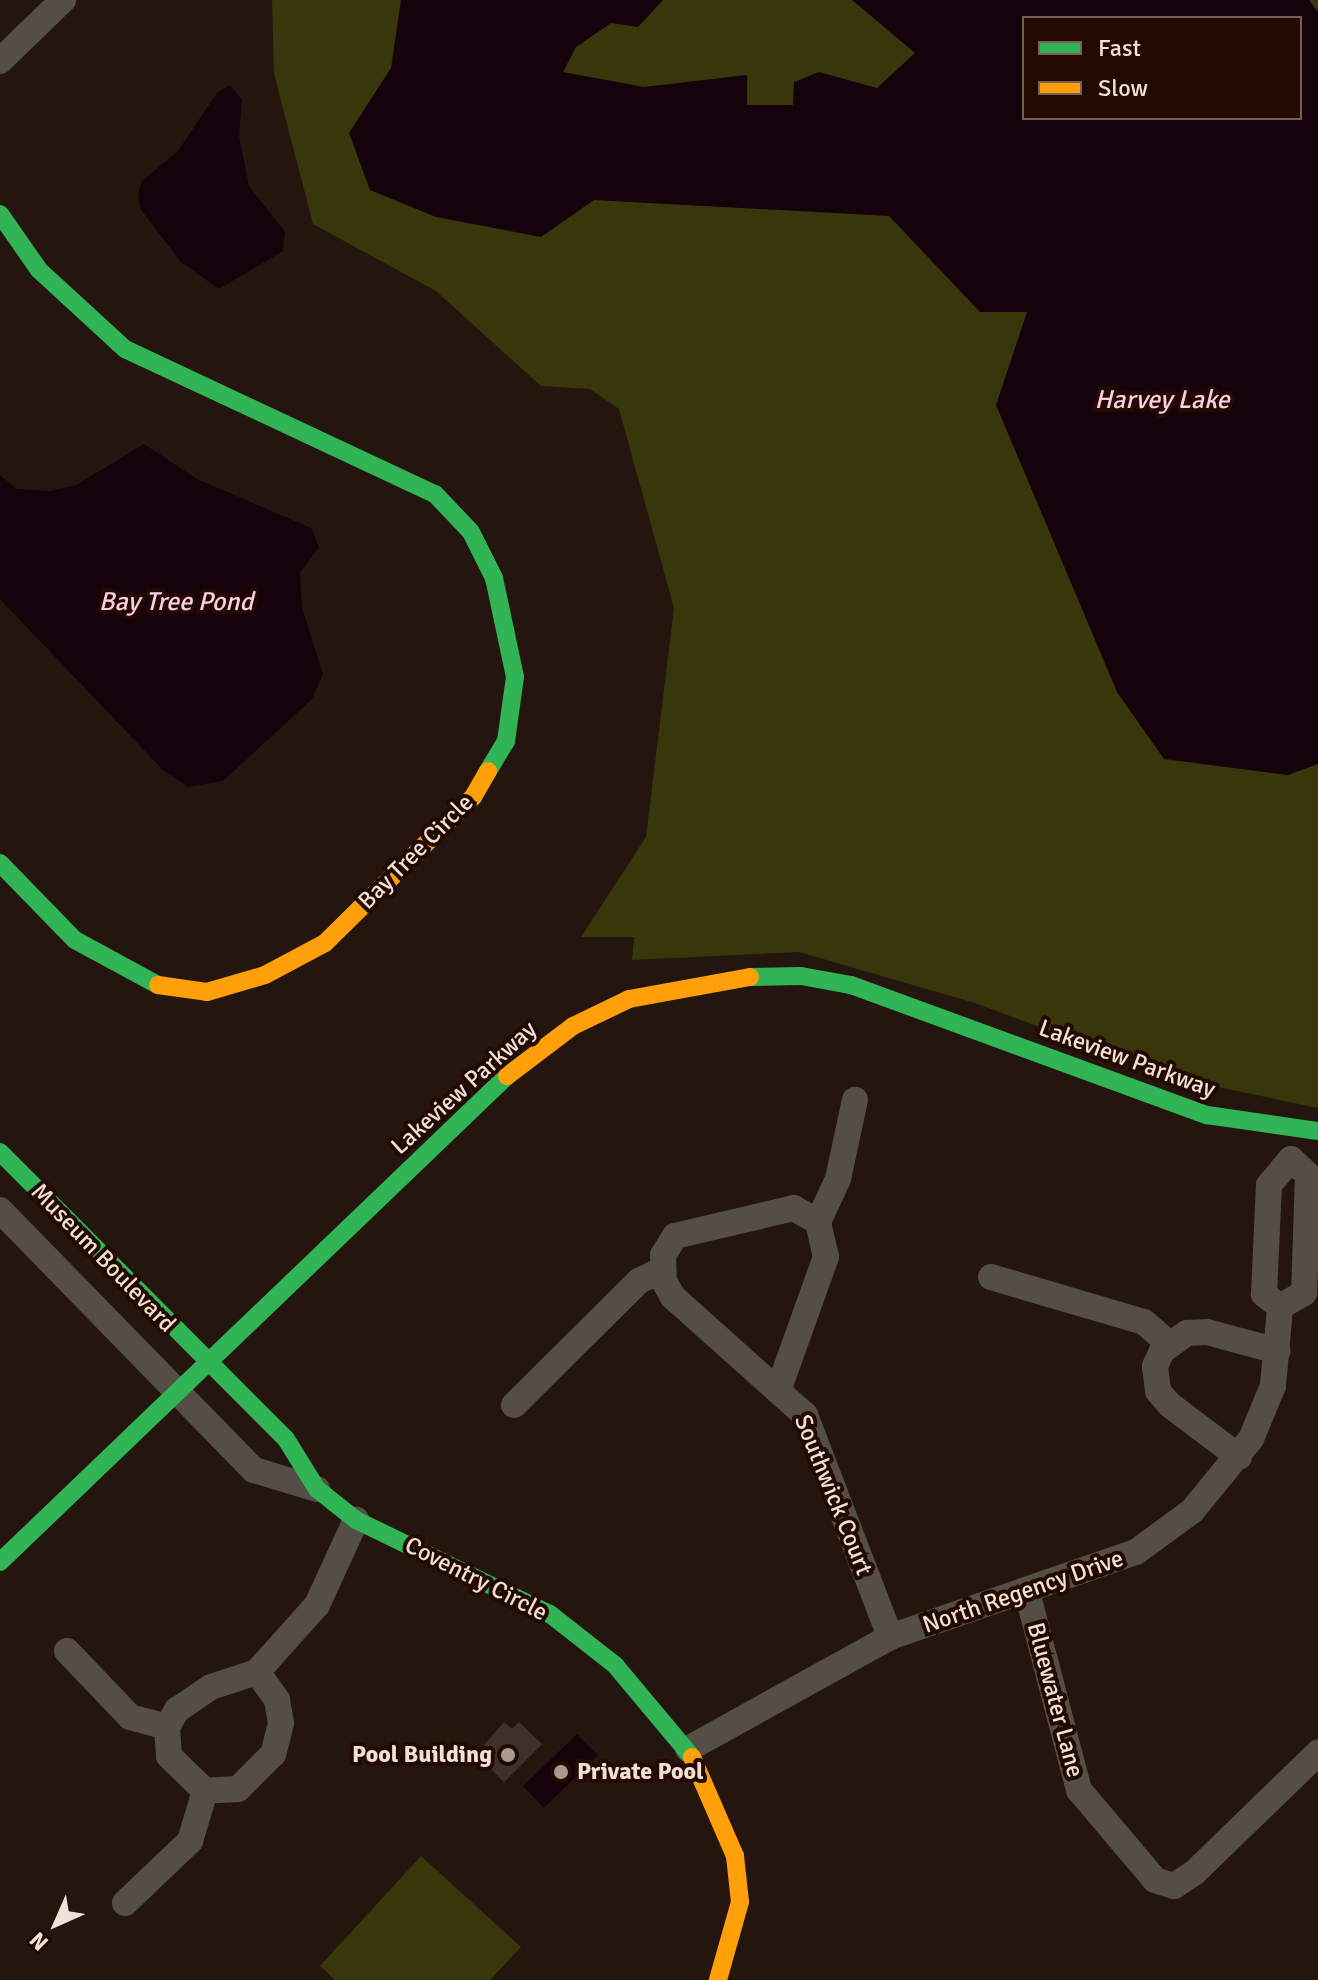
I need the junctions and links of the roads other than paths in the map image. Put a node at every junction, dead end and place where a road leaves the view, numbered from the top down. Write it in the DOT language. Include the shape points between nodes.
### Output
graph roads {
  1 [pos="63,0"];
  2 [pos="0,61"];
  3 [pos="0,214"];
  4 [pos="0,863"];
  5 [pos="855,1100"];
  6 [pos="1288,1130"];
  7 [pos="1318,1131"];
  8 [pos="0,1152"];
  9 [pos="1291,1159"];
  10 [pos="0,1210"];
  11 [pos="818,1222"];
  12 [pos="662,1270"];
  13 [pos="991,1277"];
  14 [pos="1280,1307"];
  15 [pos="1169,1344"];
  16 [pos="1278,1351"];
  17 [pos="208,1363"];
  18 [pos="779,1388"];
  19 [pos="175,1394"];
  20 [pos="514,1405"];
  21 [pos="1239,1457"];
  22 [pos="317,1489"];
  23 [pos="356,1520"];
  24 [pos="0,1562"];
  25 [pos="1027,1592"];
  26 [pos="890,1637"];
  27 [pos="67,1651"];
  28 [pos="257,1672"];
  29 [pos="167,1727"];
  30 [pos="688,1749"];
  31 [pos="1318,1753"];
  32 [pos="205,1791"];
  33 [pos="125,1903"];
  34 [pos="718,1980"];
  1 -- 2 [label="street"];
  3 -- 4 [label="street, Bay Tree Circle" via="39,270 125,349 435,494 471,532 494,578 515,677 506,741 473,797 325,943 265,975 207,992 146,983 75,940"];
  5 -- 11 [label="street" via="838,1179"];
  6 -- 7 [label="street, Lakeview Parkway"];
  6 -- 9 [label="street"];
  6 -- 17 [label="street, Lakeview Parkway" via="1207,1115 851,985 801,976 682,983 629,999 530,1055"];
  8 -- 17 [label="street, Museum Boulevard"];
  9 -- 14 [label="street, North Regency Drive" via="1269,1185 1264,1294"];
  9 -- 14 [label="street" via="1308,1175 1304,1293"];
  10 -- 19 [label="street, Museum Boulevard"];
  11 -- 12 [label="street" via="794,1208 690,1230 667,1244"];
  11 -- 18 [label="street, Southwick Court" via="826,1257"];
  12 -- 18 [label="street" via="673,1297"];
  12 -- 20 [label="street" via="639,1281"];
  13 -- 15 [label="street" via="1144,1322"];
  14 -- 16 [label="street, North Regency Drive"];
  15 -- 16 [label="street" via="1187,1333 1207,1332"];
  15 -- 21 [label="street" via="1155,1366 1158,1391"];
  16 -- 21 [label="street, North Regency Drive" via="1273,1386"];
  17 -- 19 [label="street, Lakeview Parkway"];
  17 -- 22 [label="street, Coventry Circle" via="286,1439"];
  18 -- 26 [label="street, Southwick Court" via="805,1415"];
  19 -- 22 [label="street, Coventry Circle" via="254,1470"];
  19 -- 24 [label="street, Lakeview Parkway"];
  21 -- 25 [label="street, North Regency Drive" via="1192,1511 1136,1552"];
  22 -- 23 [label="street, Coventry Circle"];
  23 -- 28 [label="street" via="317,1605"];
  23 -- 30 [label="street, Coventry Circle" via="550,1614 615,1665"];
  25 -- 26 [label="street, North Regency Drive"];
  25 -- 31 [label="street, Bluewater Lane" via="1079,1790 1155,1880 1174,1886 1194,1873"];
  26 -- 30 [label="street, North Regency Drive"];
  27 -- 29 [label="street" via="130,1717"];
  28 -- 29 [label="street" via="211,1687 177,1710"];
  28 -- 32 [label="street" via="277,1700 278,1742 238,1789"];
  29 -- 32 [label="street" via="169,1756"];
  30 -- 34 [label="street, Coventry Circle" via="735,1856 740,1902"];
  32 -- 33 [label="street" via="190,1841"];
}
